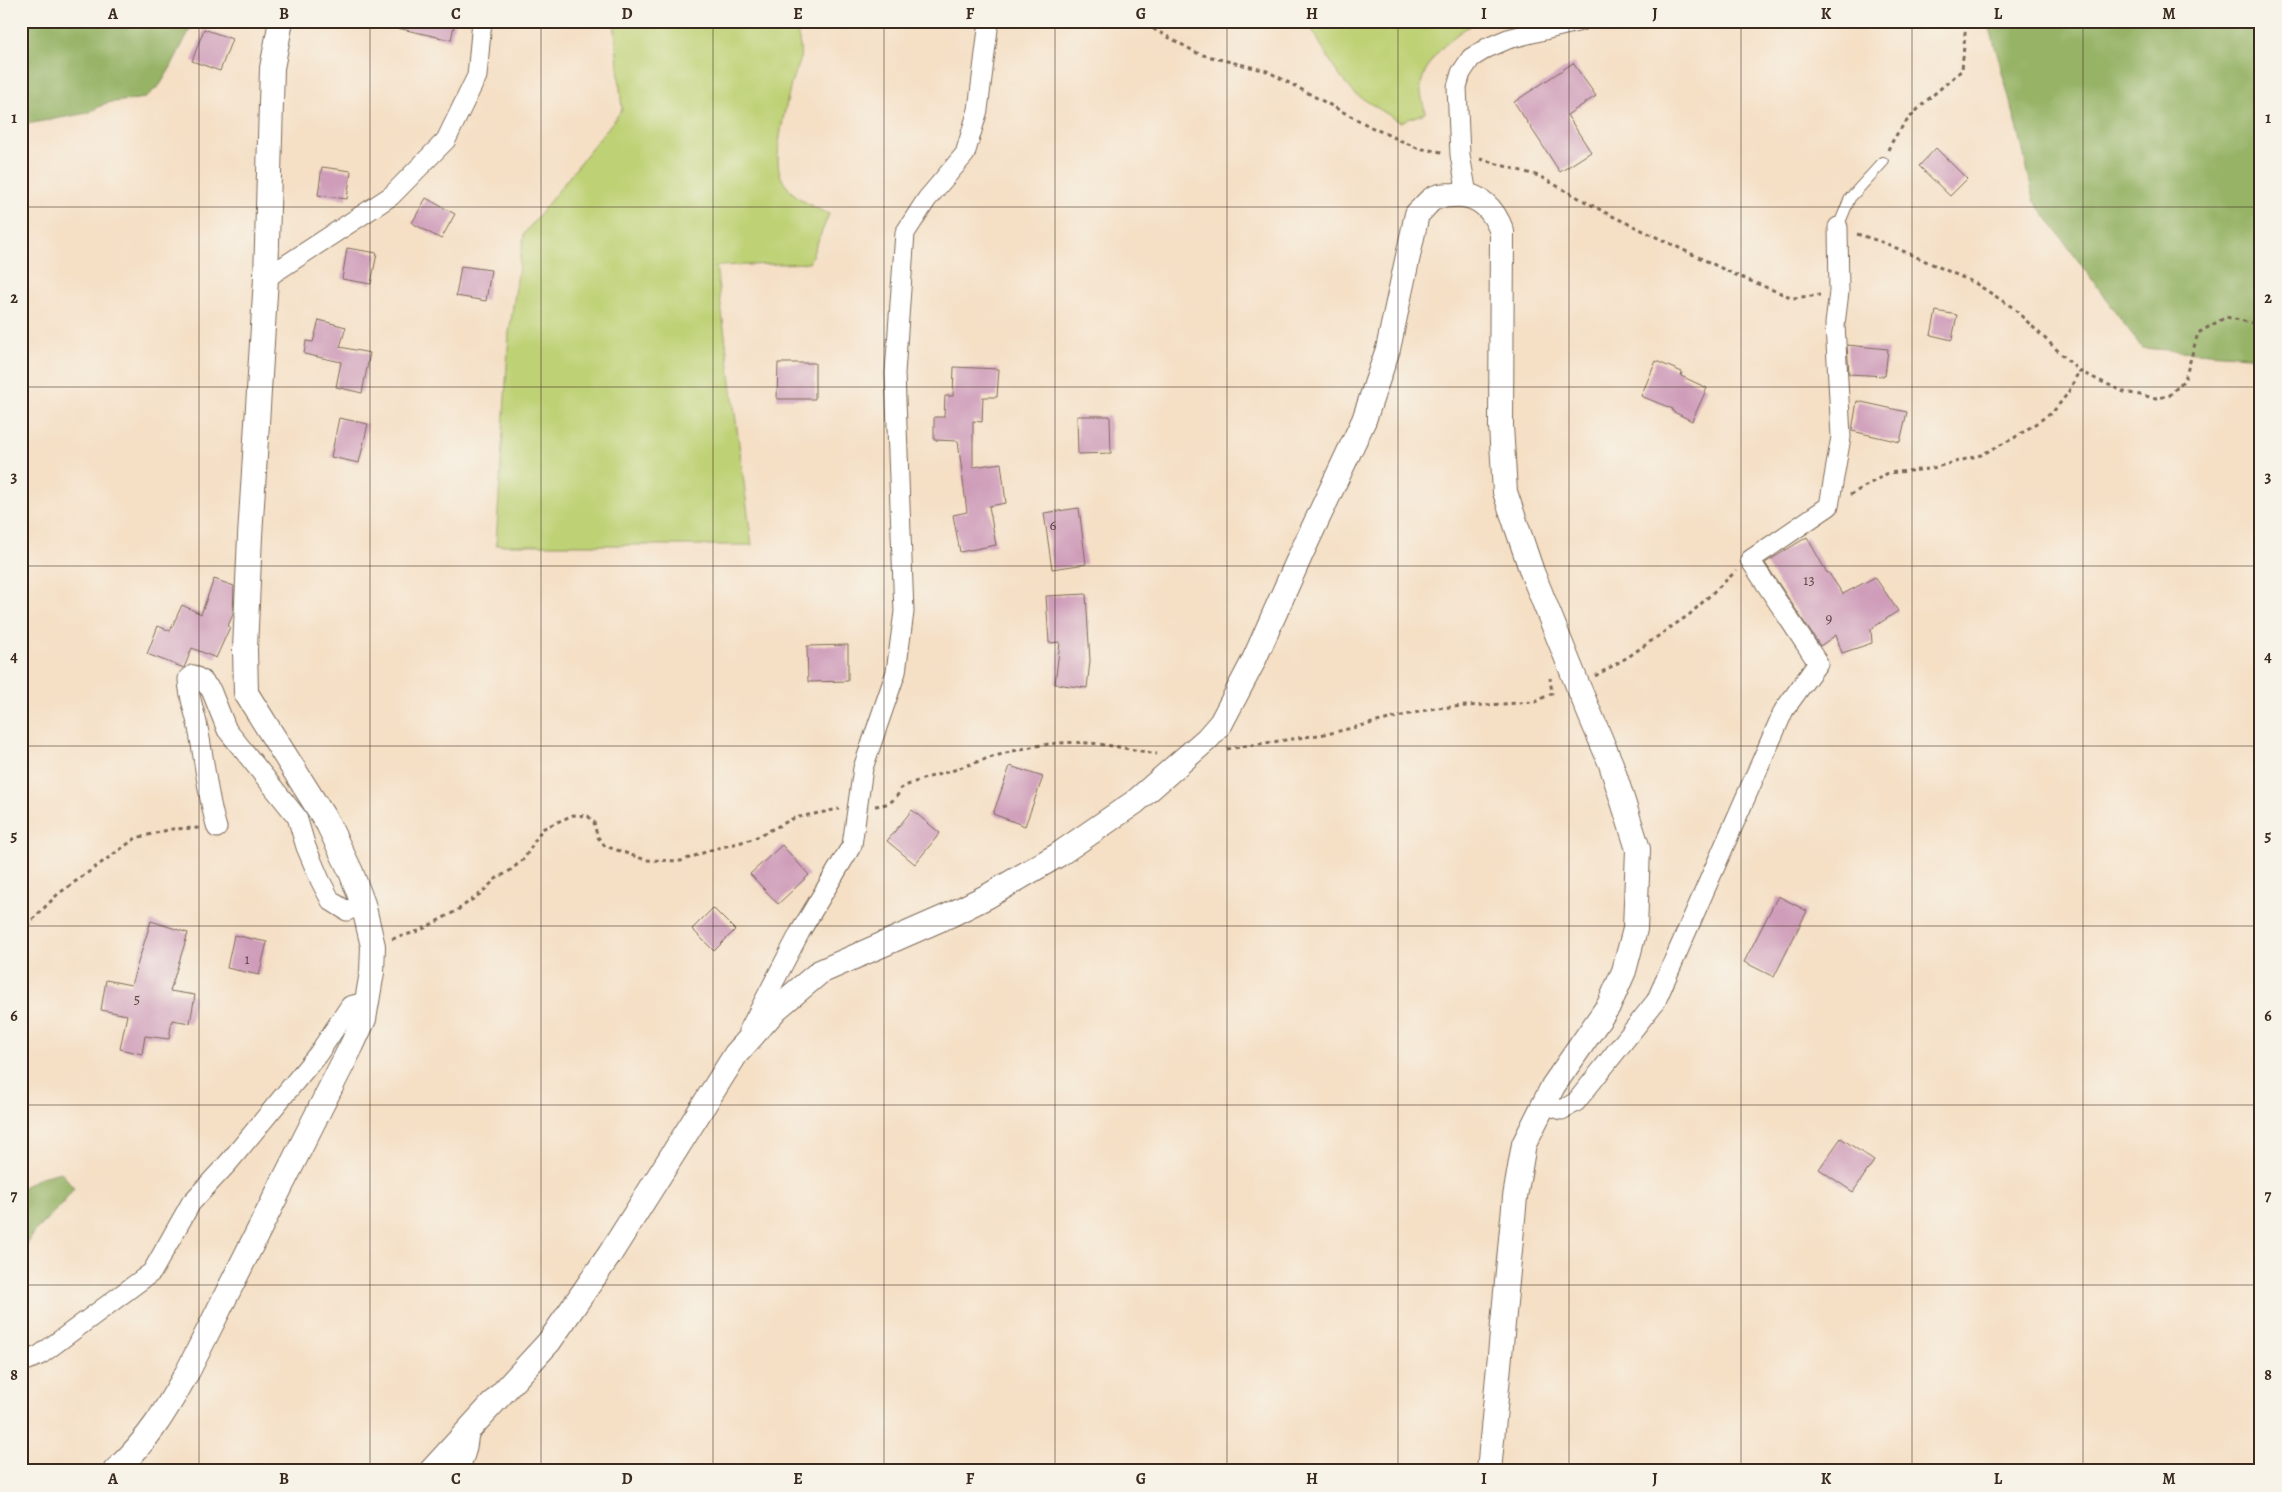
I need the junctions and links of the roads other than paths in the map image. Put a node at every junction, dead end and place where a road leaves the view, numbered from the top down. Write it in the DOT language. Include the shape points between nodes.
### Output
graph roads {
  1 [pos="280,21"];
  2 [pos="482,21"];
  3 [pos="989,21"];
  4 [pos="1581,21"];
  5 [pos="1883,162"];
  6 [pos="1467,194"];
  7 [pos="1838,227"];
  8 [pos="266,278"];
  9 [pos="217,828"];
  10 [pos="363,904"];
  11 [pos="365,1002"];
  12 [pos="736,1054"];
  13 [pos="1544,1104"];
  14 [pos="21,1363"];
  15 [pos="468,1430"];
  16 [pos="115,1471"];
  17 [pos="431,1471"];
  18 [pos="457,1471"];
  19 [pos="1489,1471"];
  1 -- 8 [label="street" via="272,68"];
  2 -- 8 [label="street" via="477,76 446,140 391,196"];
  3 -- 12 [label="street" via="978,110 965,154 927,199 904,233 895,373 904,612 896,672 863,768 852,845 800,932"];
  4 -- 6 [label="street" via="1508,39 1486,48 1471,58 1461,73 1457,87 1460,155"];
  5 -- 7 [label="lane" via="1850,198"];
  6 -- 12 [label="street" via="1443,195 1417,214 1388,349 1364,420 1238,693 1221,723 1136,802 1058,855 958,911 820,972 777,1008"];
  6 -- 13 [label="street" via="1486,204 1502,232 1501,426 1505,492 1562,647 1611,764 1638,849 1636,929 1624,971 1609,1005"];
  7 -- 13 [label="street" via="1839,292 1835,324 1841,437 1829,506 1750,560 1818,664 1784,710 1656,1001 1576,1102 1562,1110"];
  8 -- 10 [label="street" via="250,536 246,693 328,824"];
  9 -- 10 [label="street" via="188,689 188,679 193,675 212,690 227,730 297,817 306,847 331,901 347,911"];
  10 -- 11 [label="street" via="373,946 372,972"];
  11 -- 14 [label="street" via="350,1006 318,1054 229,1162 191,1202 152,1272 40,1355"];
  11 -- 16 [label="street" via="364,1019 352,1045 184,1379 164,1416 140,1448"];
  12 -- 15 [label="street" via="610,1254 554,1334"];
  13 -- 19 [label="street" via="1524,1144 1515,1197"];
  15 -- 17 [label="street"];
  15 -- 18 [label="street" via="468,1447"];
}
